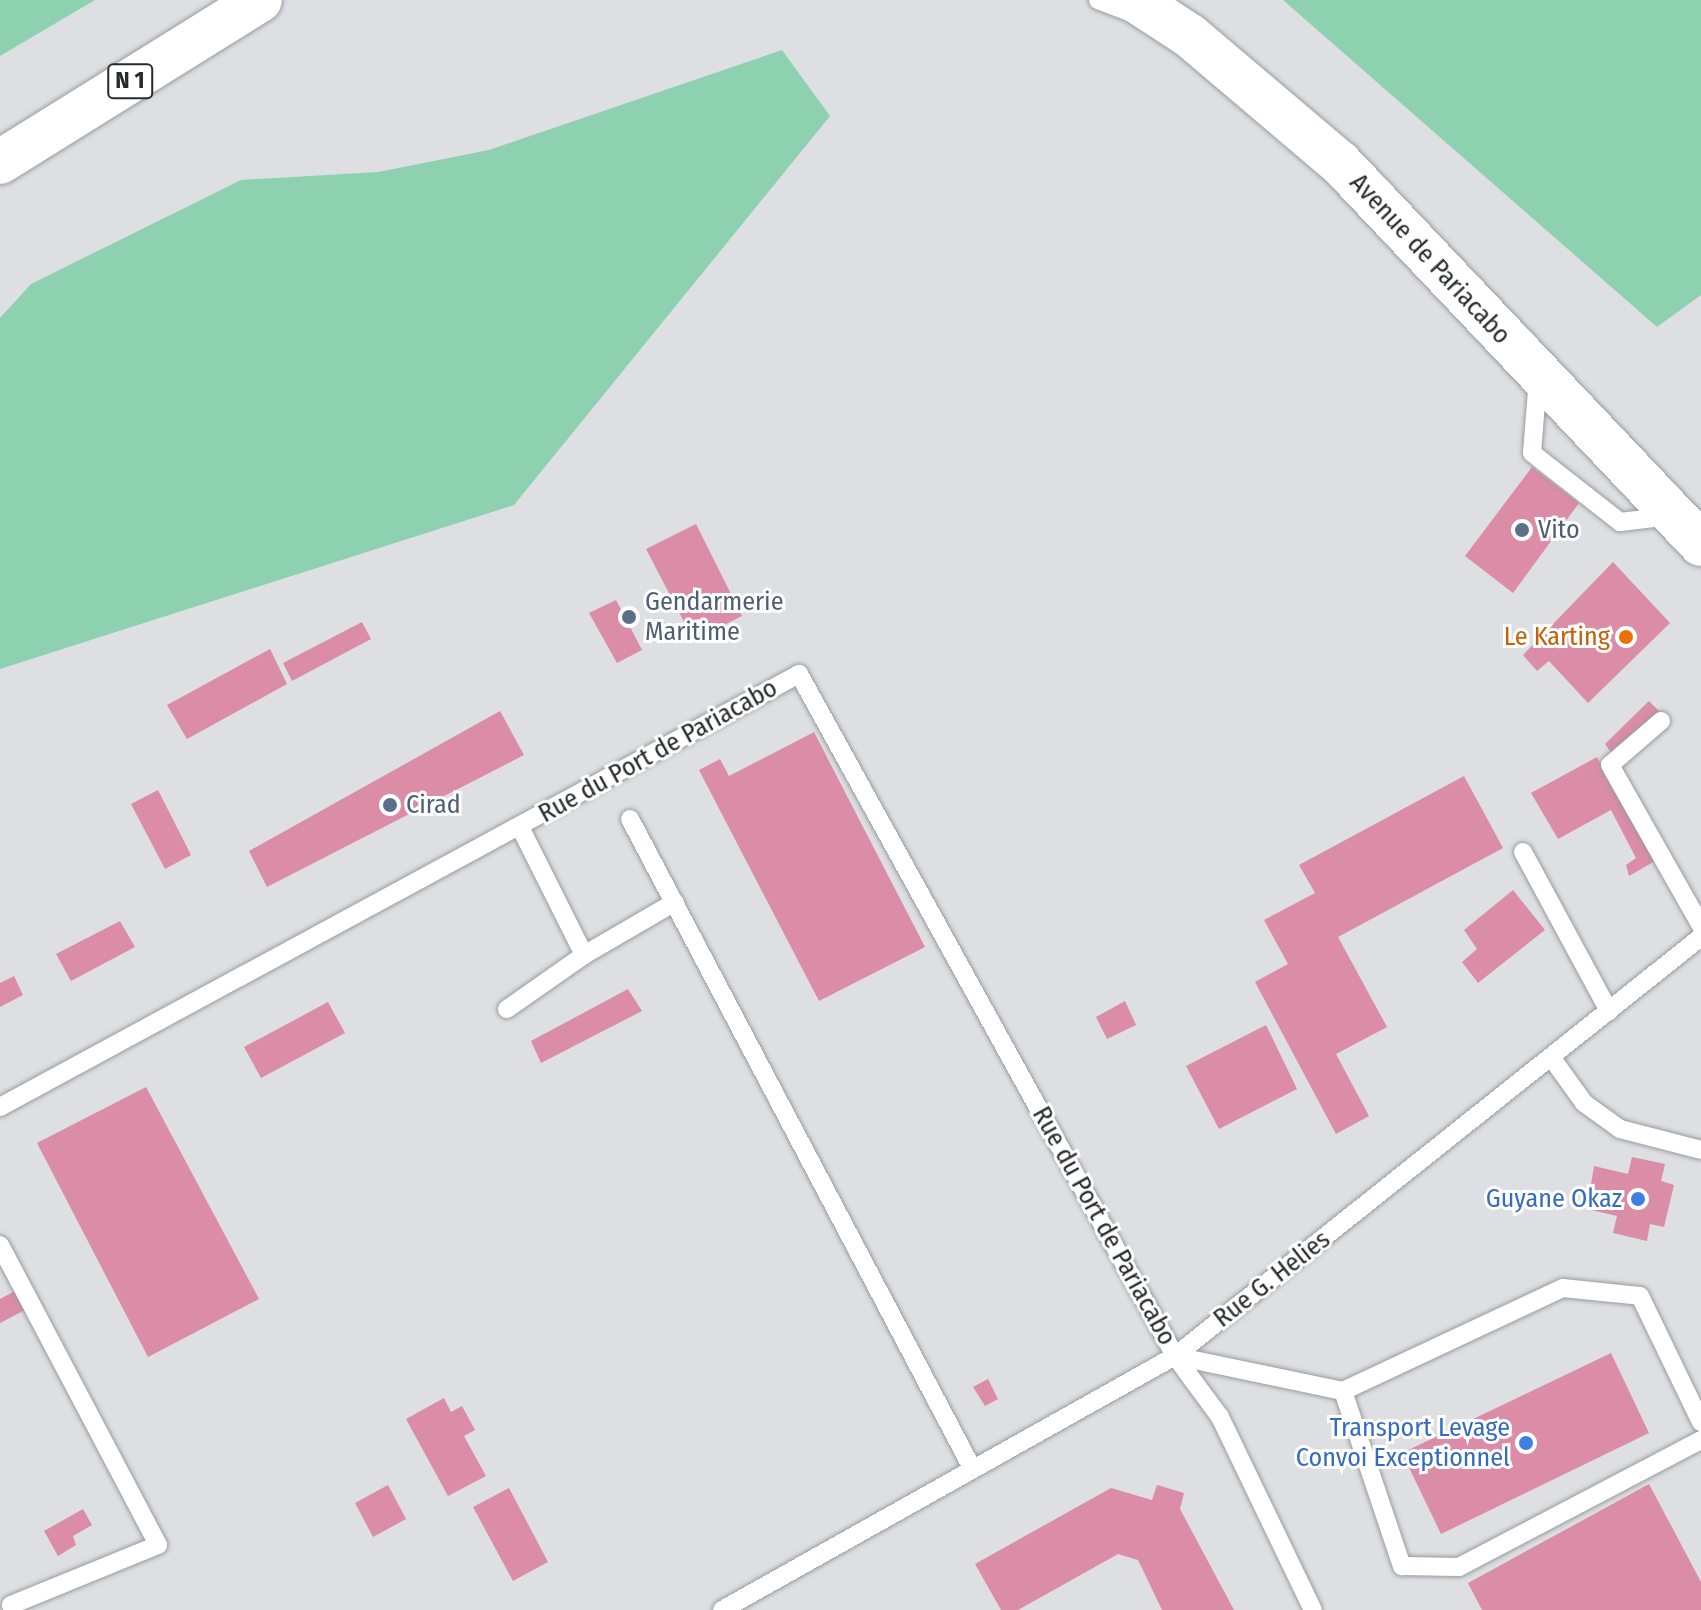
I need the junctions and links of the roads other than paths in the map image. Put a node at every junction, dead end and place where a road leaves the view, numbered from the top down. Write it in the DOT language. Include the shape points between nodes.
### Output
graph roads {
  1 [pos="260,0"];
  2 [pos="1098,0"];
  3 [pos="1135,0"];
  4 [pos="1190,36"];
  5 [pos="0,162"];
  6 [pos="1538,375"];
  7 [pos="1689,530"];
  8 [pos="1661,721"];
  9 [pos="630,819"];
  10 [pos="520,827"];
  11 [pos="1523,852"];
  12 [pos="675,902"];
  13 [pos="1701,926"];
  14 [pos="1701,937"];
  15 [pos="584,955"];
  16 [pos="507,1009"];
  17 [pos="1609,1011"];
  18 [pos="1551,1057"];
  19 [pos="0,1107"];
  20 [pos="1701,1150"];
  21 [pos="2,1252"];
  22 [pos="1175,1356"];
  23 [pos="1343,1391"];
  24 [pos="1701,1422"];
  25 [pos="1701,1440"];
  26 [pos="971,1466"];
  27 [pos="11,1605"];
  28 [pos="722,1610"];
  29 [pos="1313,1610"];
  1 -- 5 [label="main road, N 1"];
  2 -- 4 [label="lane"];
  3 -- 4 [label="main road, Avenue de Pariacabo"];
  4 -- 6 [label="main road, Avenue de Pariacabo" via="1340,163"];
  6 -- 7 [label="main road, Avenue de Pariacabo"];
  6 -- 7 [label="lane" via="1532,453 1620,522"];
  8 -- 13 [label="lane" via="1610,765"];
  9 -- 12 [label="lane"];
  10 -- 15 [label="lane"];
  10 -- 19 [label="lane, Rue du Port de Pariacabo"];
  10 -- 22 [label="lane, Rue du Port de Pariacabo" via="799,674"];
  11 -- 17 [label="lane"];
  12 -- 15 [label="lane"];
  12 -- 26 [label="lane"];
  14 -- 17 [label="lane, Rue G. Helies"];
  15 -- 16 [label="lane"];
  17 -- 18 [label="lane, Rue G. Helies"];
  18 -- 20 [label="lane" via="1584,1103 1620,1129"];
  18 -- 22 [label="lane, Rue G. Helies"];
  21 -- 27 [label="lane" via="158,1545"];
  22 -- 23 [label="lane"];
  22 -- 26 [label="lane, Rue G. Helies"];
  22 -- 29 [label="lane" via="1220,1417"];
  23 -- 24 [label="lane" via="1563,1288 1640,1296"];
  23 -- 25 [label="lane" via="1402,1566 1459,1567"];
  26 -- 28 [label="lane, Rue G. Helies"];
}
